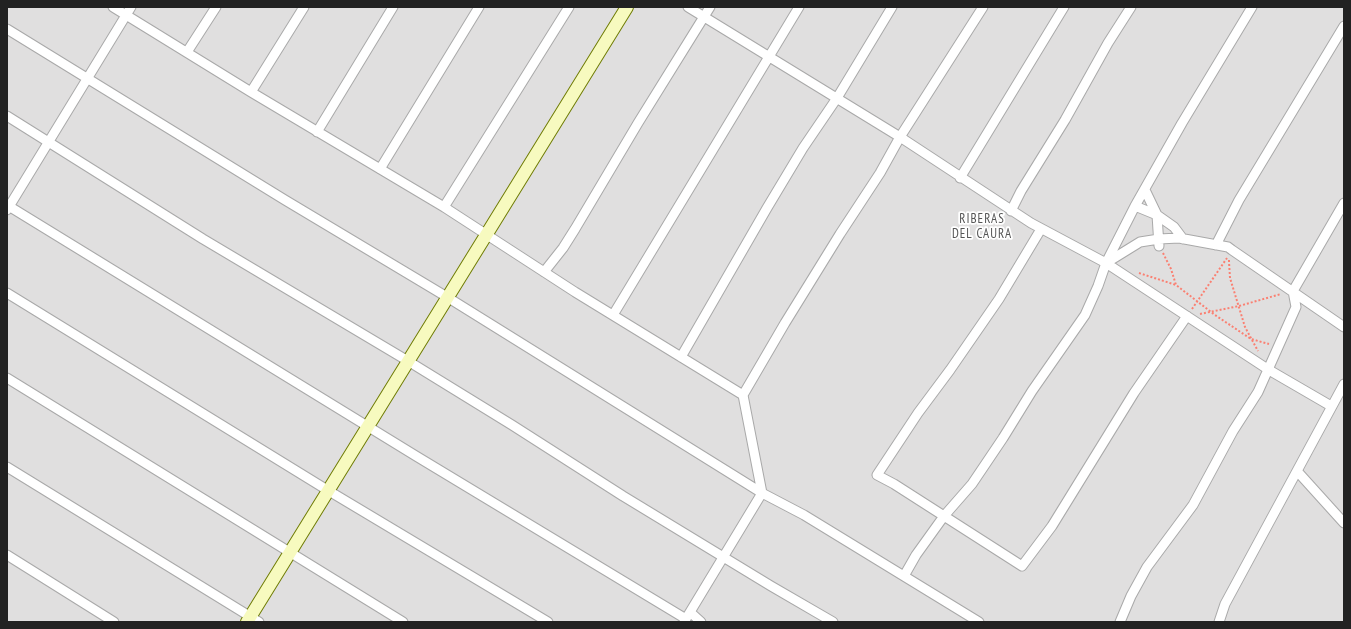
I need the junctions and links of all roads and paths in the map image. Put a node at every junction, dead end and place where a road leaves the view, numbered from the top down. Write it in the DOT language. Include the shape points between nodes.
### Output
graph roads {
  1 [pos="113,7"];
  2 [pos="216,7"];
  3 [pos="304,7"];
  4 [pos="393,7"];
  5 [pos="479,7"];
  6 [pos="569,7"];
  7 [pos="627,7"];
  8 [pos="688,7"];
  9 [pos="710,7"];
  10 [pos="799,7"];
  11 [pos="892,7"];
  12 [pos="983,7"];
  13 [pos="1064,7"];
  14 [pos="1131,7"];
  15 [pos="1252,7"];
  16 [pos="128,11"];
  17 [pos="705,17"];
  18 [pos="1344,26"];
  19 [pos="7,29"];
  20 [pos="187,52"];
  21 [pos="769,57"];
  22 [pos="87,78"];
  23 [pos="251,92"];
  24 [pos="837,98"];
  25 [pos="7,116"];
  26 [pos="317,132"];
  27 [pos="900,137"];
  28 [pos="49,142"];
  29 [pos="380,169"];
  30 [pos="960,178"];
  31 [pos="1144,190"];
  32 [pos="1344,203"];
  33 [pos="1135,206"];
  34 [pos="8,207"];
  35 [pos="444,207"];
  36 [pos="1011,211"];
  37 [pos="1157,215"];
  38 [pos="1041,229"];
  39 [pos="486,235"];
  40 [pos="1183,239"];
  41 [pos="1159,243"];
  42 [pos="1216,245"];
  43 [pos="1232,250"];
  44 [pos="1106,263"];
  45 [pos="544,272"];
  46 [pos="1136,272"];
  47 [pos="1176,285"];
  48 [pos="1293,291"];
  49 [pos="7,293"];
  50 [pos="447,297"];
  51 [pos="1197,301"];
  52 [pos="1239,306"];
  53 [pos="612,315"];
  54 [pos="1187,316"];
  55 [pos="1344,328"];
  56 [pos="1251,339"];
  57 [pos="1280,344"];
  58 [pos="1258,351"];
  59 [pos="681,357"];
  60 [pos="408,361"];
  61 [pos="1269,370"];
  62 [pos="7,378"];
  63 [pos="1344,384"];
  64 [pos="743,395"];
  65 [pos="1331,406"];
  66 [pos="368,426"];
  67 [pos="7,467"];
  68 [pos="1297,470"];
  69 [pos="328,490"];
  70 [pos="762,493"];
  71 [pos="944,516"];
  72 [pos="1344,523"];
  73 [pos="290,552"];
  74 [pos="7,555"];
  75 [pos="724,557"];
  76 [pos="904,576"];
  77 [pos="687,618"];
  78 [pos="252,620"];
  79 [pos="114,622"];
  80 [pos="404,622"];
  81 [pos="548,622"];
  82 [pos="701,622"];
  83 [pos="833,622"];
  84 [pos="979,622"];
  85 [pos="1120,622"];
  86 [pos="1219,622"];
  1 -- 16 [label="street"];
  2 -- 20 [label="street"];
  3 -- 23 [label="street"];
  4 -- 26 [label="street"];
  5 -- 29 [label="street"];
  6 -- 35 [label="street"];
  7 -- 39 [label="street"];
  8 -- 17 [label="street"];
  9 -- 17 [label="street"];
  10 -- 21 [label="street"];
  11 -- 24 [label="street"];
  12 -- 27 [label="street"];
  13 -- 30 [label="street"];
  14 -- 36 [label="street"];
  15 -- 31 [label="street"];
  16 -- 20 [label="street"];
  16 -- 22 [label="street"];
  17 -- 21 [label="street"];
  17 -- 45 [label="street" via="575,229"];
  18 -- 42 [label="street" via="1239,200"];
  19 -- 22 [label="street"];
  20 -- 23 [label="street"];
  21 -- 24 [label="street"];
  21 -- 53 [label="street"];
  22 -- 28 [label="street"];
  22 -- 50 [label="street"];
  23 -- 26 [label="street"];
  24 -- 27 [label="street"];
  24 -- 59 [label="street" via="803,148"];
  25 -- 28 [label="street"];
  26 -- 29 [label="street"];
  27 -- 30 [label="street"];
  27 -- 64 [label="street"];
  28 -- 34 [label="street"];
  28 -- 60 [label="street" via="203,239"];
  29 -- 35 [label="street"];
  30 -- 36 [label="street"];
  31 -- 33 [label="street"];
  31 -- 37 [label="street"];
  32 -- 48 [label="street"];
  33 -- 37 [label="street"];
  33 -- 44 [label="street"];
  34 -- 66 [label="street"];
  35 -- 39 [label="street"];
  36 -- 38 [label="street"];
  37 -- 40 [label="street" via="1174,227"];
  37 -- 41 [label="street"];
  38 -- 44 [label="street"];
  38 -- 71 [label="street" via="999,299 877,475"];
  39 -- 45 [label="street"];
  39 -- 50 [label="street"];
  40 -- 41 [label="street"];
  40 -- 42 [label="street"];
  41 -- 44 [label="street" via="1140,242"];
  41 -- 47 [label="path"];
  42 -- 43 [label="street"];
  43 -- 48 [label="street"];
  43 -- 51 [label="path"];
  43 -- 52 [label="path" via="1228,262 1230,278"];
  44 -- 54 [label="street"];
  44 -- 71 [label="street" via="1085,315 972,484"];
  45 -- 53 [label="street"];
  46 -- 47 [label="path"];
  47 -- 51 [label="path"];
  48 -- 52 [label="path"];
  48 -- 55 [label="street"];
  48 -- 57 [label="street" via="1296,307"];
  49 -- 69 [label="street"];
  50 -- 60 [label="street"];
  50 -- 70 [label="street"];
  51 -- 54 [label="path"];
  51 -- 56 [label="path"];
  52 -- 54 [label="path"];
  52 -- 56 [label="path"];
  53 -- 59 [label="street"];
  54 -- 61 [label="street"];
  54 -- 71 [label="street" via="1134,394 1052,526 1022,566"];
  56 -- 57 [label="path" via="1267,344"];
  56 -- 58 [label="path"];
  57 -- 61 [label="street"];
  59 -- 64 [label="street"];
  60 -- 66 [label="street"];
  60 -- 75 [label="street"];
  61 -- 65 [label="street"];
  61 -- 85 [label="street" via="1193,504 1148,567"];
  62 -- 73 [label="street"];
  63 -- 65 [label="street"];
  64 -- 70 [label="street"];
  65 -- 68 [label="street"];
  66 -- 69 [label="street"];
  66 -- 77 [label="street"];
  67 -- 78 [label="street"];
  68 -- 72 [label="street"];
  68 -- 86 [label="street"];
  69 -- 73 [label="street"];
  69 -- 81 [label="street"];
  70 -- 75 [label="street"];
  70 -- 76 [label="street" via="804,514"];
  71 -- 76 [label="street"];
  73 -- 78 [label="street"];
  73 -- 80 [label="street"];
  74 -- 79 [label="street"];
  75 -- 77 [label="street"];
  75 -- 83 [label="street"];
  76 -- 84 [label="street"];
  77 -- 82 [label="street"];
}
